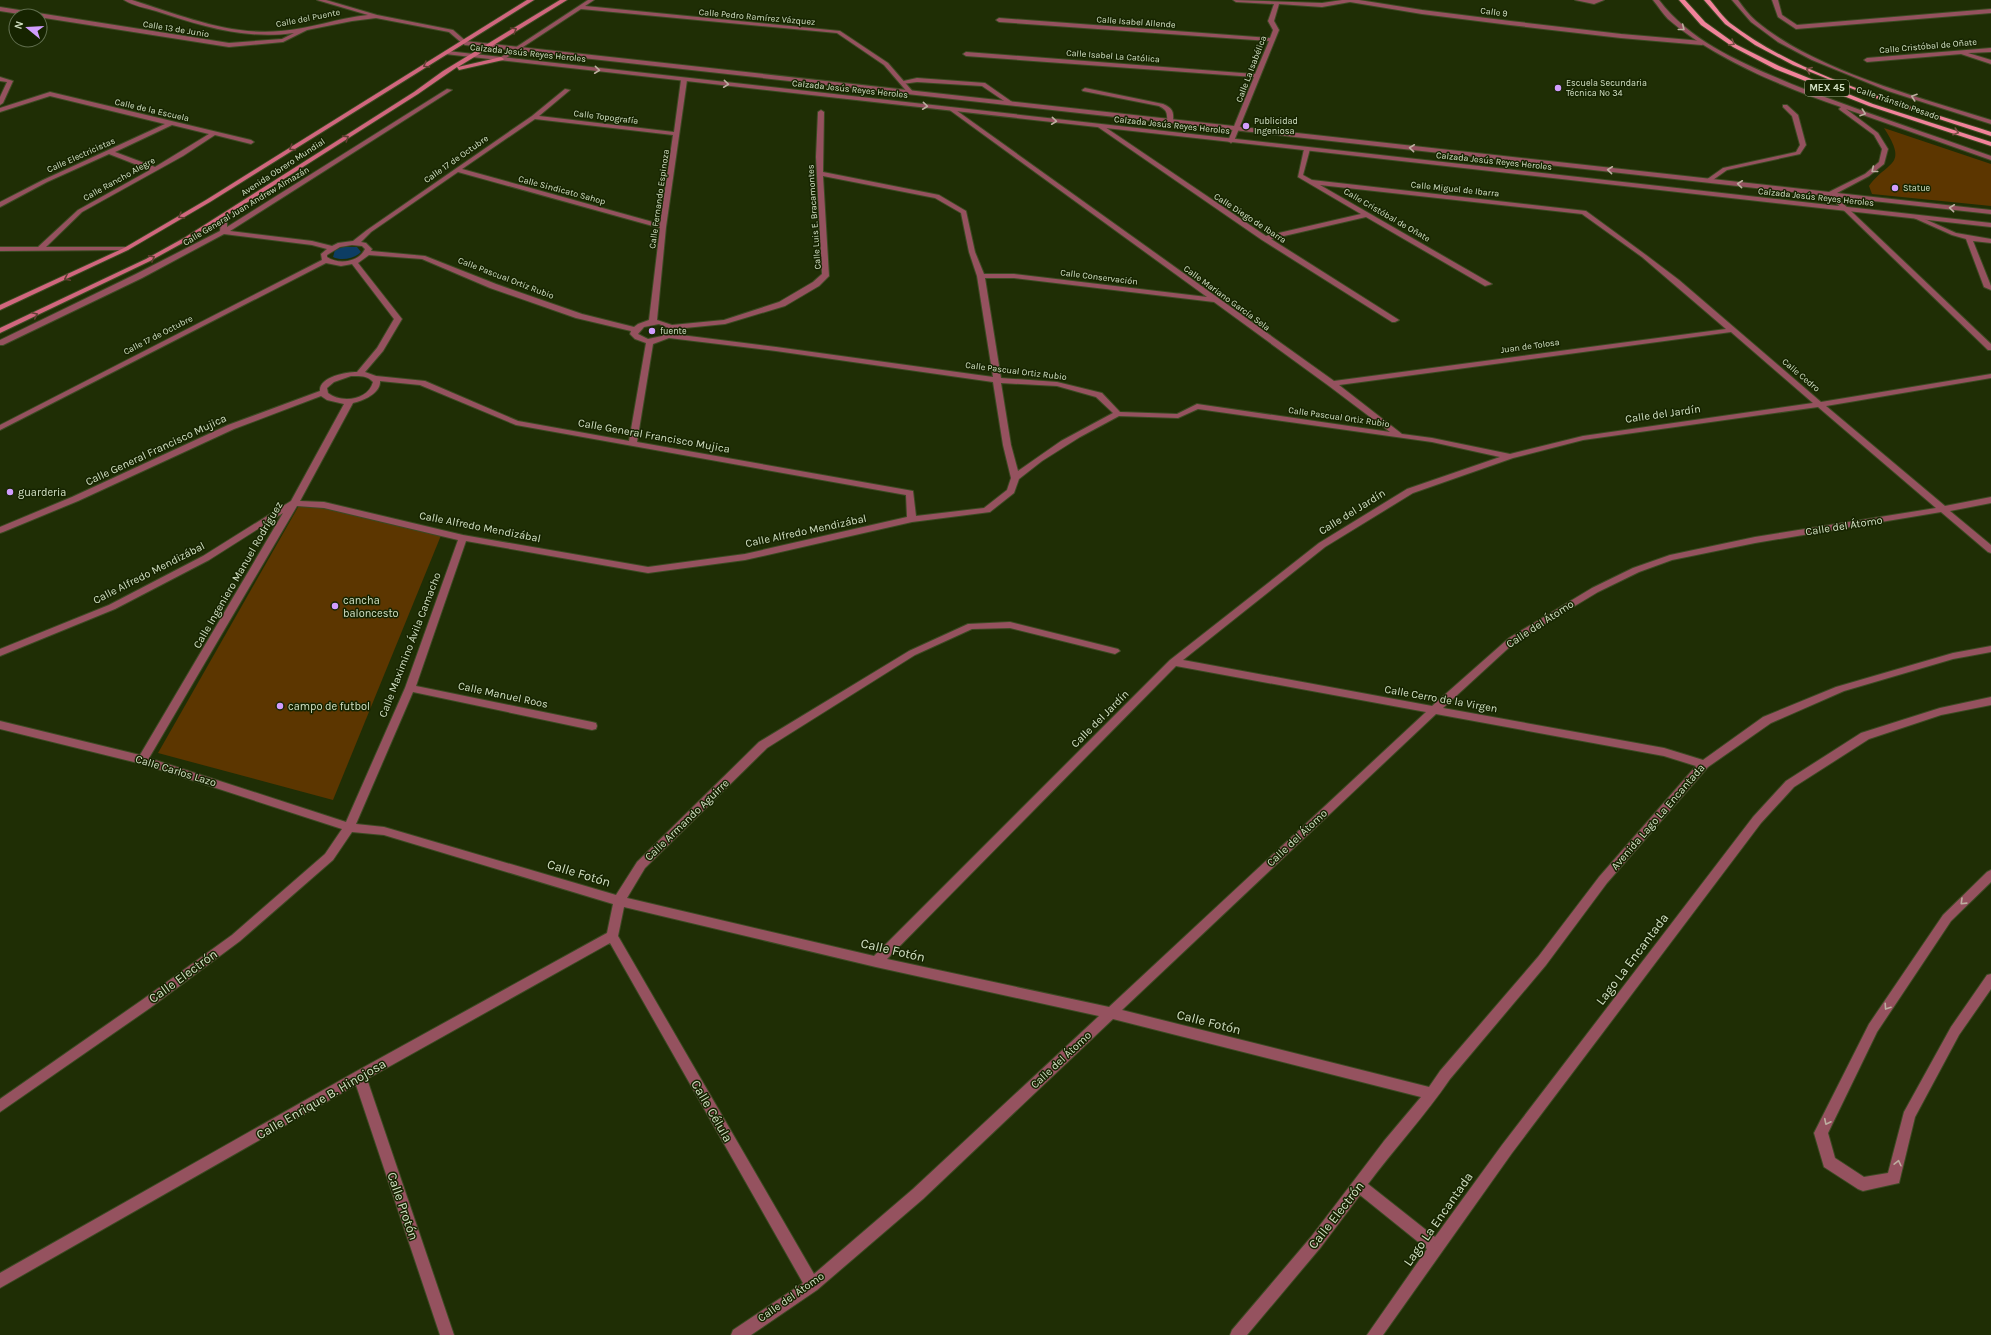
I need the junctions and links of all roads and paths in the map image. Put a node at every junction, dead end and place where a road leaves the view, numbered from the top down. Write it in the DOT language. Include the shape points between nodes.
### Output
graph roads {
  1 [pos="127,0"];
  2 [pos="320,0"];
  3 [pos="531,0"];
  4 [pos="564,0"];
  5 [pos="591,0"];
  6 [pos="1236,0"];
  7 [pos="1351,0"];
  8 [pos="1578,0"];
  9 [pos="1601,0"];
  10 [pos="1656,0"];
  11 [pos="1682,0"];
  12 [pos="1707,0"];
  13 [pos="1735,0"];
  14 [pos="1775,0"];
  15 [pos="1277,3"];
  16 [pos="581,7"];
  17 [pos="1991,11"];
  18 [pos="376,16"];
  19 [pos="48,17"];
  20 [pos="999,20"];
  21 [pos="308,28"];
  22 [pos="1272,40"];
  23 [pos="465,42"];
  24 [pos="1702,43"];
  25 [pos="488,46"];
  26 [pos="516,49"];
  27 [pos="1991,50"];
  28 [pos="447,53"];
  29 [pos="1960,53"];
  30 [pos="966,54"];
  31 [pos="472,55"];
  32 [pos="501,59"];
  33 [pos="1867,60"];
  34 [pos="1991,62"];
  35 [pos="445,72"];
  36 [pos="1258,76"];
  37 [pos="0,79"];
  38 [pos="684,80"];
  39 [pos="902,82"];
  40 [pos="449,90"];
  41 [pos="567,90"];
  42 [pos="1084,90"];
  43 [pos="911,92"];
  44 [pos="0,103"];
  45 [pos="1834,103"];
  46 [pos="1012,104"];
  47 [pos="1785,106"];
  48 [pos="0,110"];
  49 [pos="953,110"];
  50 [pos="821,112"];
  51 [pos="534,117"];
  52 [pos="1170,121"];
  53 [pos="1991,122"];
  54 [pos="170,124"];
  55 [pos="1100,126"];
  56 [pos="1238,128"];
  57 [pos="213,134"];
  58 [pos="677,134"];
  59 [pos="1991,134"];
  60 [pos="1231,141"];
  61 [pos="251,142"];
  62 [pos="1991,144"];
  63 [pos="1307,149"];
  64 [pos="110,152"];
  65 [pos="1991,158"];
  66 [pos="154,169"];
  67 [pos="457,170"];
  68 [pos="820,173"];
  69 [pos="1708,181"];
  70 [pos="1312,182"];
  71 [pos="1830,194"];
  72 [pos="0,205"];
  73 [pos="1846,210"];
  74 [pos="1991,212"];
  75 [pos="1368,214"];
  76 [pos="224,215"];
  77 [pos="1916,217"];
  78 [pos="1595,219"];
  79 [pos="1991,225"];
  80 [pos="663,227"];
  81 [pos="224,232"];
  82 [pos="1264,238"];
  83 [pos="1969,238"];
  84 [pos="1991,241"];
  85 [pos="355,243"];
  86 [pos="332,248"];
  87 [pos="0,249"];
  88 [pos="40,249"];
  89 [pos="126,249"];
  90 [pos="368,252"];
  91 [pos="326,260"];
  92 [pos="353,261"];
  93 [pos="981,276"];
  94 [pos="1488,284"];
  95 [pos="1991,288"];
  96 [pos="1215,301"];
  97 [pos="0,308"];
  98 [pos="1395,320"];
  99 [pos="654,322"];
  100 [pos="671,327"];
  101 [pos="635,330"];
  102 [pos="1732,330"];
  103 [pos="0,331"];
  104 [pos="667,336"];
  105 [pos="650,341"];
  106 [pos="0,343"];
  107 [pos="1991,348"];
  108 [pos="359,374"];
  109 [pos="1991,376"];
  110 [pos="374,378"];
  111 [pos="998,380"];
  112 [pos="1332,384"];
  113 [pos="322,393"];
  114 [pos="350,401"];
  115 [pos="1821,404"];
  116 [pos="1118,414"];
  117 [pos="0,428"];
  118 [pos="1400,436"];
  119 [pos="633,443"];
  120 [pos="1510,456"];
  121 [pos="1016,478"];
  122 [pos="1991,500"];
  123 [pos="294,503"];
  124 [pos="1945,509"];
  125 [pos="912,519"];
  126 [pos="0,530"];
  127 [pos="463,538"];
  128 [pos="1991,550"];
  129 [pos="1991,649"];
  130 [pos="1115,651"];
  131 [pos="0,653"];
  132 [pos="1174,662"];
  133 [pos="410,688"];
  134 [pos="1991,701"];
  135 [pos="1434,710"];
  136 [pos="0,724"];
  137 [pos="592,726"];
  138 [pos="143,760"];
  139 [pos="1704,764"];
  140 [pos="349,827"];
  141 [pos="1991,875"];
  142 [pos="619,900"];
  143 [pos="612,936"];
  144 [pos="876,962"];
  145 [pos="1991,979"];
  146 [pos="1112,1013"];
  147 [pos="360,1076"];
  148 [pos="1432,1094"];
  149 [pos="0,1106"];
  150 [pos="1359,1186"];
  151 [pos="1436,1247"];
  152 [pos="0,1281"];
  153 [pos="812,1285"];
  154 [pos="447,1335"];
  155 [pos="738,1335"];
  156 [pos="1237,1335"];
  157 [pos="1374,1335"];
  1 -- 21 [label="street, Calle del Puente" via="238,32 281,33"];
  2 -- 18 [label="street"];
  3 -- 23 [label="main road, Avenida Obrero Mundial"];
  25 -- 4 [label="main road, Avenida Obrero Mundial, one-way"];
  5 -- 16 [label="street"];
  6 -- 15 [label="street, Calle 9"];
  7 -- 15 [label="street, Calle 9" via="1322,6"];
  7 -- 24 [label="street, Calle 9" via="1422,12"];
  8 -- 9 [label="street"];
  10 -- 24 [label="street, one-way" via="1670,17"];
  11 -- 62 [label="main road, Calle Tránsito Pesado / MEX 45, one-way" via="1694,15 1713,31 1774,66 1848,96"];
  59 -- 12 [label="main road, Calle Tránsito Pesado / MEX 45, one-way" via="1800,66 1766,49 1735,29 1714,11"];
  53 -- 13 [label="street, one-way" via="1858,78 1819,61 1763,30"];
  14 -- 17 [label="street" via="1780,16 1796,27"];
  15 -- 22 [label="street, Calle La Isabélica" via="1272,21 1276,30"];
  16 -- 26 [label="street"];
  16 -- 39 [label="street, Calle Pedro Ramírez Vázquez" via="838,32 886,64"];
  18 -- 21 [label="street, Calle del Puente" via="355,17"];
  18 -- 23 [label="street" via="451,31"];
  19 -- 21 [label="street, Calle 13 de Junio" via="229,45 283,40"];
  20 -- 22 [label="street, Calle Isabel Allende"];
  22 -- 36 [label="street, Calle La Isabélica"];
  23 -- 25 [label="street, Calzada Jesús Reyes Heroles"];
  23 -- 28 [label="main road, Avenida Obrero Mundial"];
  24 -- 45 [label="street" via="1759,72"];
  25 -- 26 [label="street, Calzada Jesús Reyes Heroles"];
  25 -- 31 [label="main road, Avenida Obrero Mundial"];
  26 -- 32 [label="street"];
  26 -- 43 [label="street, Calzada Jesús Reyes Heroles"];
  27 -- 29 [label="street, Calle Cristóbal de Oñate"];
  28 -- 31 [label="street, Calzada Jesús Reyes Heroles"];
  28 -- 89 [label="main road, Avenida Obrero Mundial, one-way"];
  29 -- 33 [label="street, Calle Cristóbal de Oñate"];
  29 -- 34 [label="street"];
  30 -- 36 [label="street, Calle Isabel La Católica"];
  31 -- 32 [label="street, Calzada Jesús Reyes Heroles"];
  31 -- 35 [label="main road, Avenida Obrero Mundial"];
  32 -- 35 [label="main road" via="474,63"];
  32 -- 38 [label="street, Calzada Jesús Reyes Heroles, one-way"];
  76 -- 35 [label="main road, Avenida Obrero Mundial, one-way"];
  36 -- 56 [label="street, Calle La Isabélica"];
  37 -- 44 [label="street" via="10,82"];
  38 -- 49 [label="street, Calzada Jesús Reyes Heroles, one-way"];
  38 -- 58 [label="street, Calle Fernando Espinoza"];
  39 -- 43 [label="street, Calle Pedro Ramírez Vázquez"];
  39 -- 46 [label="street" via="917,80 983,84"];
  40 -- 81 [label="street, Calle General Juan Andrew Almazán"];
  41 -- 51 [label="street, Calle 17 de Octubre"];
  42 -- 52 [label="street" via="1161,105 1168,108 1171,113"];
  43 -- 46 [label="street, Calzada Jesús Reyes Heroles"];
  45 -- 65 [label="street, one-way"];
  45 -- 71 [label="street, one-way" via="1876,134 1885,149 1882,163 1867,175"];
  46 -- 52 [label="street, Calzada Jesús Reyes Heroles"];
  47 -- 69 [label="street" via="1795,115 1803,145 1798,153 1725,169"];
  48 -- 54 [label="street, Calle de la Escuela" via="50,94"];
  49 -- 55 [label="street, Calzada Jesús Reyes Heroles, one-way"];
  49 -- 96 [label="street, Calle Mariano García Sela"];
  50 -- 68 [label="street, Calle Luis E. Bracamontes"];
  51 -- 58 [label="street, Calle Topografía"];
  51 -- 67 [label="street, Calle 17 de Octubre"];
  52 -- 56 [label="street, Calzada Jesús Reyes Heroles"];
  54 -- 57 [label="street, Calle de la Escuela"];
  54 -- 64 [label="street, Calle Electricistas"];
  55 -- 60 [label="street, Calzada Jesús Reyes Heroles"];
  55 -- 82 [label="street, Calle Diego de Ibarra"];
  56 -- 60 [label="street, Calle La Isabélica"];
  69 -- 56 [label="street, Calzada Jesús Reyes Heroles, one-way"];
  57 -- 61 [label="street, Calle de la Escuela"];
  57 -- 66 [label="street, Calle Rancho Alegre"];
  58 -- 80 [label="street, Calle Fernando Espinoza"];
  60 -- 63 [label="street, Calzada Jesús Reyes Heroles"];
  63 -- 70 [label="street, Calle Cristóbal de Oñate" via="1300,176"];
  63 -- 73 [label="street, Calzada Jesús Reyes Heroles"];
  64 -- 66 [label="street"];
  64 -- 72 [label="street, Calle Electricistas" via="45,181"];
  66 -- 88 [label="street, Calle Rancho Alegre" via="80,211"];
  67 -- 80 [label="street, Calle Sindicato Sahop"];
  67 -- 85 [label="street, Calle 17 de Octubre"];
  68 -- 93 [label="street" via="937,196 964,212 972,252"];
  68 -- 100 [label="street, Calle Luis E. Bracamontes" via="826,274 816,284 782,304 725,322"];
  71 -- 69 [label="street, Calzada Jesús Reyes Heroles, one-way"];
  70 -- 75 [label="street, Calle Cristóbal de Oñate"];
  70 -- 78 [label="street, Calle Miguel de Ibarra" via="1584,212"];
  71 -- 73 [label="street"];
  74 -- 71 [label="street, Calzada Jesús Reyes Heroles, one-way"];
  73 -- 77 [label="street, Calzada Jesús Reyes Heroles"];
  73 -- 107 [label="street"];
  75 -- 82 [label="street"];
  75 -- 94 [label="street, Calle Cristóbal de Oñate"];
  76 -- 81 [label="street"];
  103 -- 76 [label="main road, Avenida Obrero Mundial, one-way" via="148,260"];
  77 -- 79 [label="street, Calzada Jesús Reyes Heroles"];
  77 -- 83 [label="street"];
  78 -- 102 [label="street, Calle Cedro" via="1644,256"];
  80 -- 99 [label="street, Calle Fernando Espinoza"];
  81 -- 86 [label="street" via="312,243"];
  81 -- 106 [label="street, Calle General Juan Andrew Almazán"];
  82 -- 98 [label="street, Calle Diego de Ibarra"];
  83 -- 84 [label="street"];
  83 -- 95 [label="street" via="1988,287"];
  85 -- 86 [label="street"];
  85 -- 90 [label="street" via="367,246"];
  86 -- 91 [label="street" via="324,254"];
  87 -- 88 [label="street"];
  88 -- 89 [label="street"];
  89 -- 97 [label="main road, Avenida Obrero Mundial, one-way"];
  90 -- 92 [label="street"];
  90 -- 101 [label="street, Calle Pascual Ortiz Rubio" via="423,257 514,294 579,316"];
  91 -- 92 [label="street" via="337,263"];
  91 -- 117 [label="street, Calle 17 de Octubre"];
  92 -- 108 [label="street" via="398,319 380,349"];
  93 -- 96 [label="street, Calle Conservación" via="1014,276"];
  93 -- 111 [label="street"];
  96 -- 112 [label="street, Calle Mariano García Sela"];
  99 -- 100 [label="street" via="665,323"];
  99 -- 101 [label="street"];
  100 -- 104 [label="street" via="671,334"];
  101 -- 105 [label="street" via="634,334 639,339"];
  102 -- 112 [label="street, Juan de Tolosa"];
  102 -- 115 [label="street, Calle Cedro"];
  104 -- 105 [label="street"];
  104 -- 111 [label="street, Calle Pascual Ortiz Rubio"];
  105 -- 119 [label="street"];
  108 -- 110 [label="street, Calle General Francisco Mujica"];
  108 -- 113 [label="street" via="341,376 333,380"];
  109 -- 115 [label="street, Calle del Jardín"];
  110 -- 114 [label="street" via="376,386 373,391"];
  110 -- 119 [label="street, Calle General Francisco Mujica" via="422,383 516,423"];
  111 -- 116 [label="street, Calle Pascual Ortiz Rubio" via="1057,384 1099,395"];
  111 -- 121 [label="street" via="1007,446"];
  112 -- 118 [label="street, Calle Mariano García Sela"];
  113 -- 114 [label="street" via="334,402"];
  113 -- 126 [label="street, Calle General Francisco Mujica" via="231,427 75,499"];
  114 -- 123 [label="street, Calle Ingeniero Manuel Rodríguez"];
  115 -- 120 [label="street, Calle del Jardín" via="1583,438"];
  115 -- 124 [label="street, Calle Cedro"];
  116 -- 118 [label="street, Calle Pascual Ortiz Rubio" via="1178,416 1197,406"];
  116 -- 121 [label="street" via="1079,433 1038,458"];
  118 -- 120 [label="street"];
  119 -- 125 [label="street, Calle General Francisco Mujica" via="910,494"];
  120 -- 132 [label="street, Calle del Jardín" via="1410,491 1322,545"];
  121 -- 125 [label="street, Calle Alfredo Mendizábal" via="1011,491 987,510"];
  122 -- 124 [label="street, Calle del Átomo"];
  123 -- 127 [label="street, Calle Alfredo Mendizábal" via="324,505"];
  123 -- 131 [label="street, Calle Alfredo Mendizábal" via="206,558 112,607"];
  123 -- 138 [label="street, Calle Ingeniero Manuel Rodríguez"];
  124 -- 128 [label="street, Calle Cedro"];
  124 -- 135 [label="street, Calle del Átomo" via="1755,540 1670,558 1636,570 1595,590 1512,640"];
  125 -- 127 [label="street, Calle Alfredo Mendizábal" via="746,557 648,570"];
  127 -- 133 [label="street, Calle Maximino Ávila Camacho"];
  129 -- 139 [label="street, Avenida Lago La Encantada" via="1953,656 1840,690 1767,720"];
  130 -- 142 [label="street, Calle Armando Aguirre" via="1010,625 971,626 912,653 763,745 641,865"];
  132 -- 135 [label="street, Calle Cerro de la Virgen"];
  132 -- 144 [label="street, Calle del Jardín"];
  133 -- 137 [label="street, Calle Manuel Roos"];
  133 -- 140 [label="street, Calle Maximino Ávila Camacho"];
  134 -- 151 [label="street, Lago La Encantada" via="1940,712 1865,736 1790,784 1757,820 1723,864 1506,1149"];
  135 -- 139 [label="street, Calle Cerro de la Virgen" via="1664,752"];
  135 -- 146 [label="street, Calle del Átomo"];
  136 -- 138 [label="street, Calle Carlos Lazo"];
  138 -- 140 [label="street, Calle Carlos Lazo"];
  139 -- 148 [label="street, Avenida Lago La Encantada" via="1602,880 1542,961 1445,1075"];
  140 -- 142 [label="street, Calle Fotón" via="384,831"];
  140 -- 149 [label="street, Calle Electrón" via="330,857 236,938"];
  141 -- 145 [label="street, one-way" via="1947,918 1873,1028 1821,1133 1829,1162 1863,1184 1894,1178 1909,1116 1955,1031"];
  142 -- 143 [label="street"];
  142 -- 144 [label="street, Calle Fotón"];
  143 -- 147 [label="street, Calle Enrique B. Hinojosa"];
  143 -- 153 [label="street, Calle Célula"];
  144 -- 146 [label="street, Calle Fotón"];
  146 -- 148 [label="street, Calle Fotón"];
  146 -- 153 [label="street, Calle del Átomo" via="918,1194"];
  147 -- 152 [label="street, Calle Enrique B. Hinojosa"];
  147 -- 154 [label="street, Calle Protón"];
  148 -- 150 [label="street, Calle Electrón"];
  150 -- 151 [label="street"];
  150 -- 156 [label="street, Calle Electrón" via="1316,1242"];
  151 -- 157 [label="street, Lago La Encantada"];
  153 -- 155 [label="street, Calle del Átomo"];
}
